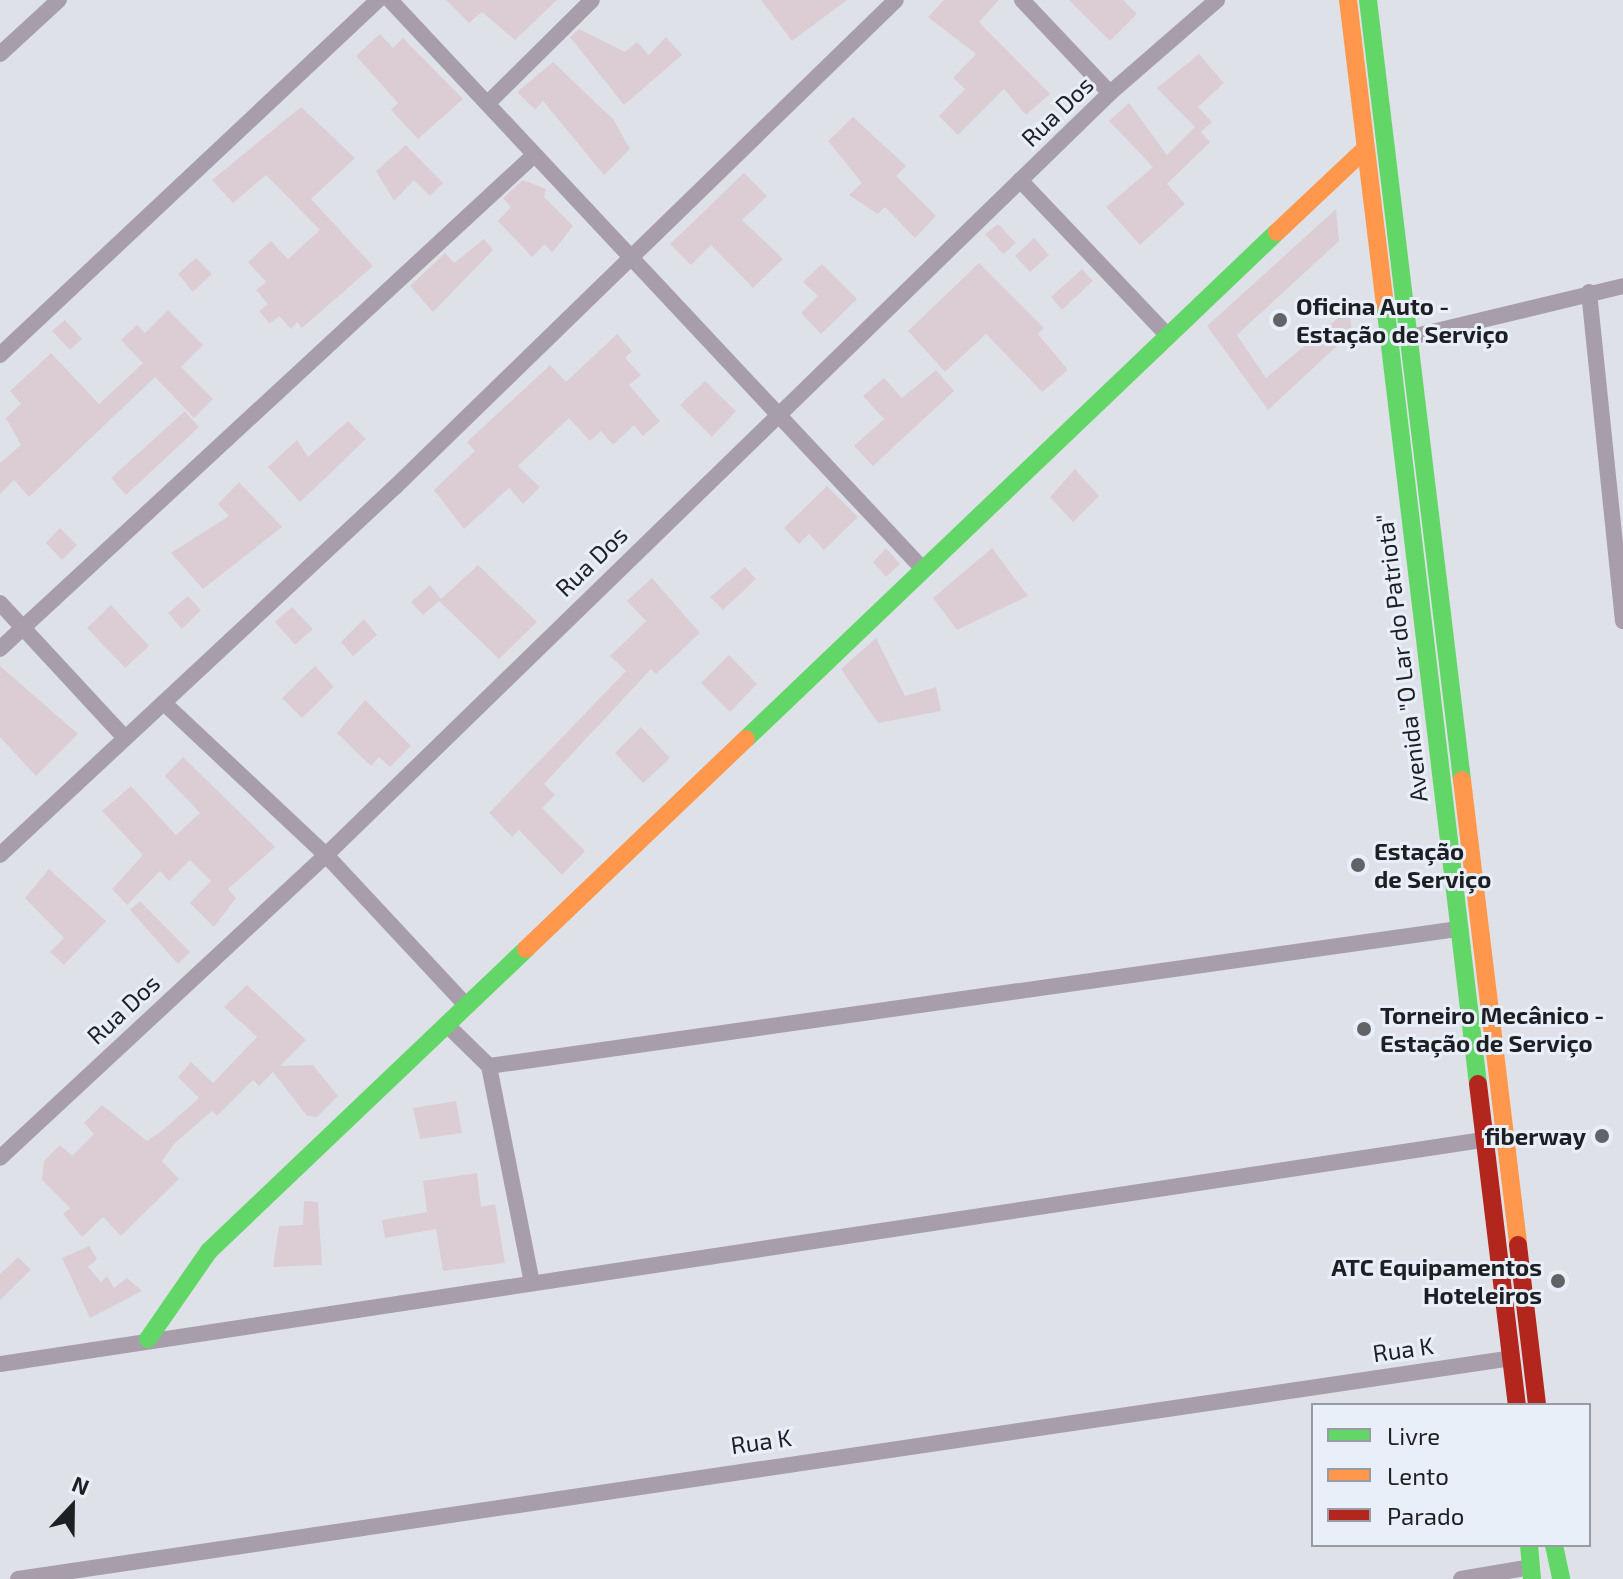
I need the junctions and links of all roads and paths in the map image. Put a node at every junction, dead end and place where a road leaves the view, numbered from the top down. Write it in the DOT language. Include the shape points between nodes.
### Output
graph roads {
  1 [pos="59,0"];
  2 [pos="378,0"];
  3 [pos="390,0"];
  4 [pos="592,0"];
  5 [pos="896,0"];
  6 [pos="1022,0"];
  7 [pos="1217,0"];
  8 [pos="1348,0"];
  9 [pos="1368,0"];
  10 [pos="0,54"];
  11 [pos="1110,93"];
  12 [pos="488,103"];
  13 [pos="1365,149"];
  14 [pos="534,155"];
  15 [pos="1020,180"];
  16 [pos="630,258"];
  17 [pos="1623,286"];
  18 [pos="1589,292"];
  19 [pos="1166,334"];
  20 [pos="1407,338"];
  21 [pos="0,355"];
  22 [pos="781,411"];
  23 [pos="921,567"];
  24 [pos="0,603"];
  25 [pos="1623,621"];
  26 [pos="24,627"];
  27 [pos="0,649"];
  28 [pos="164,703"];
  29 [pos="125,738"];
  30 [pos="0,855"];
  31 [pos="326,855"];
  32 [pos="1458,929"];
  33 [pos="466,1005"];
  34 [pos="447,1025"];
  35 [pos="489,1066"];
  36 [pos="1483,1140"];
  37 [pos="0,1158"];
  38 [pos="531,1279"];
  39 [pos="148,1339"];
  40 [pos="1512,1358"];
  41 [pos="0,1364"];
  42 [pos="1517,1403"];
  43 [pos="1537,1403"];
  44 [pos="1529,1547"];
  45 [pos="1554,1547"];
  46 [pos="1532,1573"];
  47 [pos="18,1579"];
  48 [pos="1461,1579"];
  49 [pos="1561,1579"];
  1 -- 10 [label="street"];
  2 -- 21 [label="street"];
  3 -- 12 [label="street"];
  4 -- 12 [label="street"];
  5 -- 16 [label="street"];
  6 -- 11 [label="street"];
  7 -- 11 [label="street, Rua Dos"];
  8 -- 13 [label="main road, Avenida \"O Lar do Patriota\""];
  9 -- 20 [label="main road, Avenida \"O Lar do Patriota\""];
  11 -- 15 [label="street, Rua Dos"];
  12 -- 14 [label="street"];
  13 -- 19 [label="main road"];
  13 -- 32 [label="main road, Avenida \"O Lar do Patriota\""];
  14 -- 16 [label="street"];
  14 -- 26 [label="street"];
  15 -- 19 [label="street"];
  15 -- 22 [label="street, Rua Dos"];
  16 -- 22 [label="street"];
  16 -- 28 [label="street"];
  17 -- 18 [label="street"];
  18 -- 20 [label="street"];
  18 -- 25 [label="street"];
  19 -- 23 [label="main road"];
  20 -- 43 [label="main road, Avenida \"O Lar do Patriota\""];
  22 -- 23 [label="street"];
  22 -- 31 [label="street, Rua Dos"];
  23 -- 33 [label="main road"];
  24 -- 26 [label="street"];
  26 -- 27 [label="street"];
  26 -- 29 [label="street"];
  28 -- 29 [label="street"];
  28 -- 31 [label="street"];
  29 -- 30 [label="street"];
  31 -- 33 [label="street"];
  31 -- 37 [label="street, Rua Dos"];
  32 -- 35 [label="street"];
  32 -- 36 [label="main road, Avenida \"O Lar do Patriota\""];
  33 -- 34 [label="main road"];
  34 -- 35 [label="street"];
  34 -- 39 [label="main road" via="209,1251"];
  35 -- 38 [label="street"];
  36 -- 38 [label="street"];
  36 -- 40 [label="main road, Avenida \"O Lar do Patriota\""];
  38 -- 39 [label="street"];
  39 -- 41 [label="street"];
  40 -- 42 [label="main road, Avenida \"O Lar do Patriota\""];
  40 -- 47 [label="street, Rua K"];
  44 -- 46 [label="main road"];
  45 -- 49 [label="main road"];
  46 -- 48 [label="street"];
}
